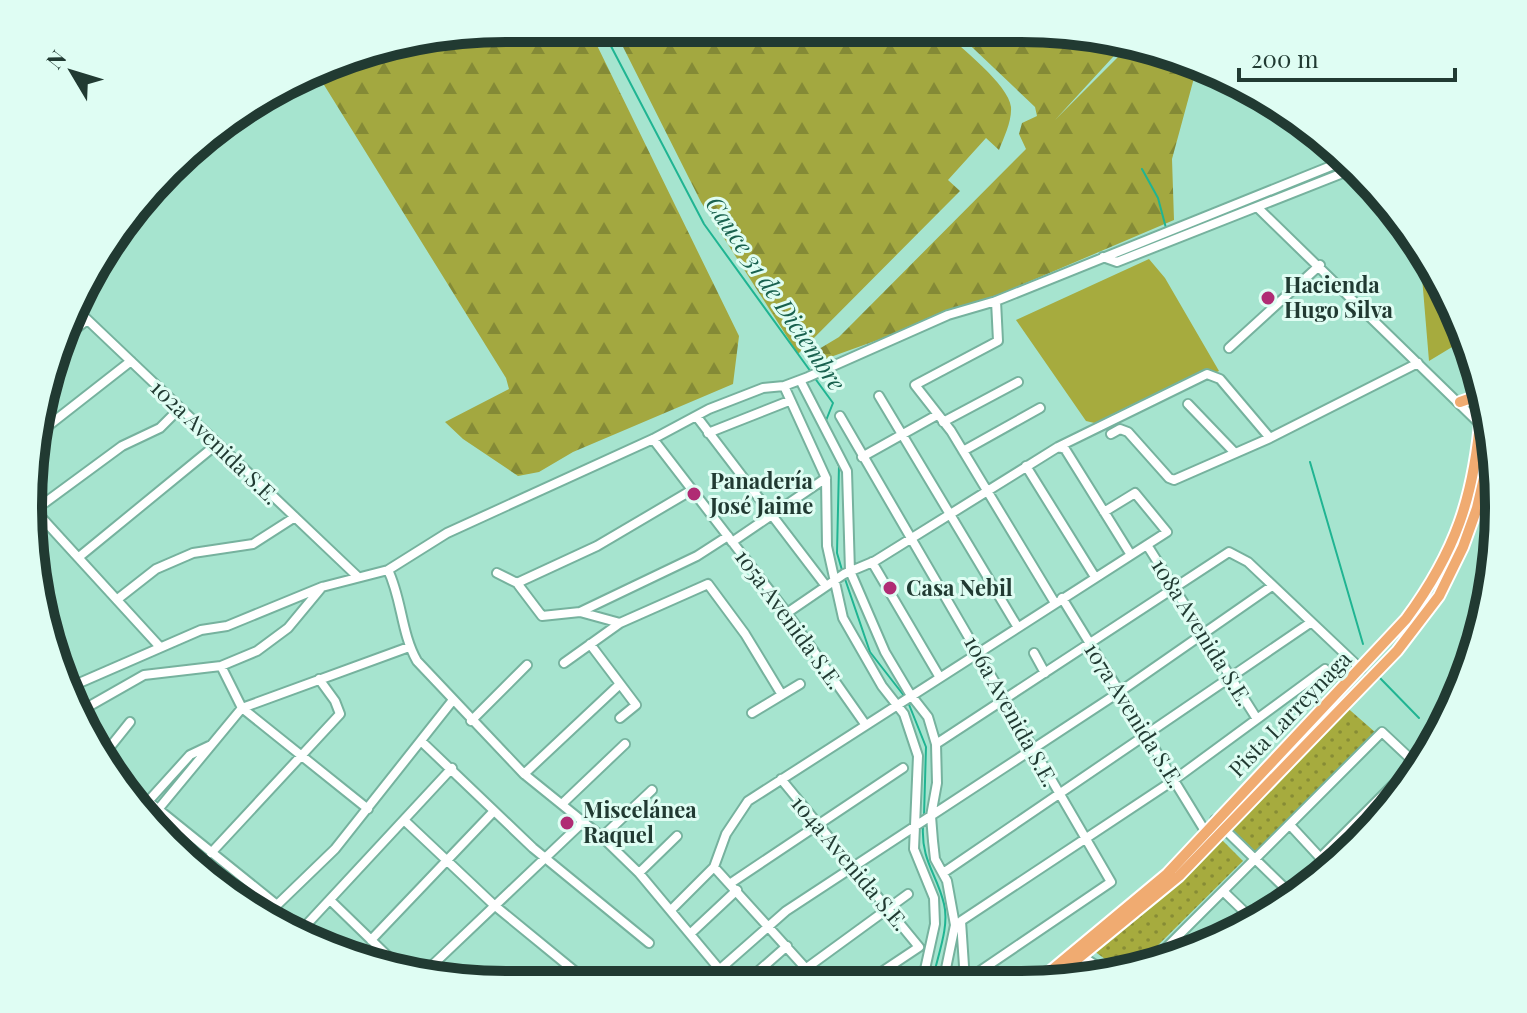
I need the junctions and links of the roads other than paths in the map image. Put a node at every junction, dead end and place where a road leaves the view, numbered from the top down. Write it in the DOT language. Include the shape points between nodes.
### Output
graph roads {
  1 [pos="1335,164"];
  2 [pos="1344,173"];
  3 [pos="1257,207"];
  4 [pos="1102,257"];
  5 [pos="1320,265"];
  6 [pos="996,301"];
  7 [pos="83,316"];
  8 [pos="87,320"];
  9 [pos="78,327"];
  10 [pos="1229,348"];
  11 [pos="131,361"];
  12 [pos="1418,363"];
  13 [pos="1018,382"];
  14 [pos="791,383"];
  15 [pos="879,396"];
  16 [pos="1472,398"];
  17 [pos="789,401"];
  18 [pos="1460,402"];
  19 [pos="1188,404"];
  20 [pos="180,408"];
  21 [pos="1040,408"];
  22 [pos="840,416"];
  23 [pos="697,417"];
  24 [pos="1476,417"];
  25 [pos="940,419"];
  26 [pos="50,425"];
  27 [pos="708,433"];
  28 [pos="1111,434"];
  29 [pos="900,435"];
  30 [pos="1270,438"];
  31 [pos="1480,438"];
  32 [pos="653,439"];
  33 [pos="217,444"];
  34 [pos="1062,448"];
  35 [pos="963,451"];
  36 [pos="1235,453"];
  37 [pos="862,457"];
  38 [pos="1026,466"];
  39 [pos="826,478"];
  40 [pos="1484,485"];
  41 [pos="692,490"];
  42 [pos="987,491"];
  43 [pos="42,502"];
  44 [pos="1104,512"];
  45 [pos="770,514"];
  46 [pos="949,514"];
  47 [pos="295,517"];
  48 [pos="42,518"];
  49 [pos="730,539"];
  50 [pos="911,539"];
  51 [pos="1147,545"];
  52 [pos="1131,555"];
  53 [pos="79,557"];
  54 [pos="872,562"];
  55 [pos="388,570"];
  56 [pos="850,571"];
  57 [pos="497,573"];
  58 [pos="357,576"];
  59 [pos="1095,577"];
  60 [pos="517,583"];
  61 [pos="830,584"];
  62 [pos="1272,586"];
  63 [pos="322,587"];
  64 [pos="1175,589"];
  65 [pos="119,598"];
  66 [pos="1058,600"];
  67 [pos="580,612"];
  68 [pos="787,613"];
  69 [pos="620,623"];
  70 [pos="1310,623"];
  71 [pos="1017,626"];
  72 [pos="1204,635"];
  73 [pos="590,644"];
  74 [pos="1090,644"];
  75 [pos="160,647"];
  76 [pos="409,647"];
  77 [pos="978,651"];
  78 [pos="1034,653"];
  79 [pos="139,658"];
  80 [pos="564,663"];
  81 [pos="527,665"];
  82 [pos="221,666"];
  83 [pos="1325,669"];
  84 [pos="1361,669"];
  85 [pos="1045,673"];
  86 [pos="144,675"];
  87 [pos="939,676"];
  88 [pos="1231,678"];
  89 [pos="319,679"];
  90 [pos="77,684"];
  91 [pos="620,684"];
  92 [pos="800,684"];
  93 [pos="1118,693"];
  94 [pos="782,695"];
  95 [pos="904,699"];
  96 [pos="1005,699"];
  97 [pos="453,700"];
  98 [pos="88,707"];
  99 [pos="242,708"];
  100 [pos="752,713"];
  101 [pos="620,718"];
  102 [pos="1257,719"];
  103 [pos="471,721"];
  104 [pos="130,722"];
  105 [pos="865,724"];
  106 [pos="1146,736"];
  107 [pos="421,741"];
  108 [pos="625,744"];
  109 [pos="936,744"];
  110 [pos="210,746"];
  111 [pos="109,748"];
  112 [pos="1032,750"];
  113 [pos="300,756"];
  114 [pos="1410,760"];
  115 [pos="452,768"];
  116 [pos="903,768"];
  117 [pos="524,774"];
  118 [pos="781,779"];
  119 [pos="1174,780"];
  120 [pos="652,790"];
  121 [pos="1059,796"];
  122 [pos="1381,800"];
  123 [pos="148,802"];
  124 [pos="562,804"];
  125 [pos="152,806"];
  126 [pos="159,809"];
  127 [pos="368,809"];
  128 [pos="494,811"];
  129 [pos="156,812"];
  130 [pos="405,821"];
  131 [pos="583,822"];
  132 [pos="923,822"];
  133 [pos="1219,824"];
  134 [pos="1290,825"];
  135 [pos="815,826"];
  136 [pos="1205,831"];
  137 [pos="677,836"];
  138 [pos="602,837"];
  139 [pos="1085,840"];
  140 [pos="1334,850"];
  141 [pos="211,853"];
  142 [pos="546,858"];
  143 [pos="1256,859"];
  144 [pos="1322,860"];
  145 [pos="450,861"];
  146 [pos="714,867"];
  147 [pos="853,867"];
  148 [pos="639,873"];
  149 [pos="943,873"];
  150 [pos="734,886"];
  151 [pos="1285,888"];
  152 [pos="1224,892"];
  153 [pos="908,894"];
  154 [pos="330,900"];
  155 [pos="494,905"];
  156 [pos="888,907"];
  157 [pos="671,910"];
  158 [pos="954,912"];
  159 [pos="1246,913"];
  160 [pos="961,921"];
  161 [pos="306,925"];
  162 [pos="769,926"];
  163 [pos="690,934"];
  164 [pos="371,940"];
  165 [pos="649,943"];
  166 [pos="787,946"];
  167 [pos="1167,947"];
  168 [pos="387,955"];
  169 [pos="1080,955"];
  170 [pos="433,965"];
  171 [pos="1095,965"];
  172 [pos="805,966"];
  173 [pos="1064,969"];
  174 [pos="719,970"];
  175 [pos="1052,970"];
  176 [pos="575,971"];
  177 [pos="759,971"];
  178 [pos="799,971"];
  179 [pos="809,971"];
  180 [pos="883,971"];
  181 [pos="925,971"];
  182 [pos="945,971"];
  183 [pos="964,971"];
  184 [pos="982,971"];
  1 -- 4 [label="street"];
  2 -- 3 [label="street"];
  3 -- 4 [label="street" via="1117,262"];
  3 -- 5 [label="street"];
  4 -- 6 [label="street"];
  5 -- 10 [label="street"];
  5 -- 12 [label="street"];
  6 -- 14 [label="street" via="948,315"];
  6 -- 25 [label="street, 107a Avenida S.E." via="998,341 915,385"];
  7 -- 8 [label="street, 102a Avenida S.E."];
  8 -- 9 [label="street"];
  8 -- 11 [label="street, 102a Avenida S.E."];
  11 -- 20 [label="street, 102a Avenida S.E."];
  11 -- 26 [label="street"];
  12 -- 18 [label="street"];
  12 -- 30 [label="street"];
  13 -- 25 [label="street"];
  14 -- 17 [label="street"];
  14 -- 23 [label="street" via="737,397"];
  14 -- 56 [label="street" via="825,425 847,471"];
  15 -- 29 [label="street"];
  16 -- 18 [label="main road"];
  17 -- 27 [label="street"];
  17 -- 39 [label="street"];
  18 -- 24 [label="street"];
  19 -- 36 [label="street"];
  20 -- 33 [label="street, 102a Avenida S.E."];
  20 -- 43 [label="street" via="160,428 122,446"];
  21 -- 35 [label="street"];
  22 -- 37 [label="street, 106a Avenida S.E."];
  23 -- 27 [label="street"];
  23 -- 32 [label="street"];
  25 -- 29 [label="street"];
  25 -- 35 [label="street, 107a Avenida S.E."];
  27 -- 45 [label="street"];
  28 -- 36 [label="street" via="1128,432 1174,480"];
  29 -- 37 [label="street"];
  29 -- 46 [label="street"];
  30 -- 34 [label="street" via="1220,379 1207,374"];
  30 -- 36 [label="street"];
  31 -- 84 [label="main road, Pista Larreynaga" via="1473,484 1447,557 1406,619"];
  32 -- 41 [label="street, 105a Avenida S.E."];
  32 -- 55 [label="street" via="447,533"];
  33 -- 47 [label="street, 102a Avenida S.E."];
  33 -- 53 [label="street"];
  34 -- 38 [label="street"];
  34 -- 44 [label="street"];
  35 -- 42 [label="street, 107a Avenida S.E."];
  37 -- 50 [label="street, 106a Avenida S.E."];
  38 -- 42 [label="street"];
  38 -- 59 [label="street"];
  39 -- 45 [label="street"];
  39 -- 61 [label="street"];
  40 -- 133 [label="main road, Pista Larreynaga" via="1463,547 1439,596 1416,627"];
  41 -- 49 [label="street, 105a Avenida S.E."];
  41 -- 60 [label="street" via="597,546"];
  42 -- 46 [label="street"];
  42 -- 66 [label="street, 107a Avenida S.E."];
  44 -- 51 [label="street" via="1135,493 1167,532"];
  44 -- 52 [label="street"];
  45 -- 49 [label="street"];
  45 -- 61 [label="street"];
  46 -- 50 [label="street"];
  46 -- 71 [label="street"];
  47 -- 58 [label="street, 102a Avenida S.E."];
  47 -- 65 [label="street" via="253,544 193,553 156,569"];
  48 -- 53 [label="street"];
  49 -- 67 [label="street"];
  49 -- 68 [label="street, 105a Avenida S.E."];
  50 -- 54 [label="street"];
  50 -- 77 [label="street, 106a Avenida S.E."];
  51 -- 52 [label="street"];
  51 -- 64 [label="street, 108a Avenida S.E."];
  52 -- 59 [label="street"];
  53 -- 65 [label="street"];
  54 -- 56 [label="street"];
  54 -- 87 [label="street"];
  55 -- 58 [label="street"];
  55 -- 76 [label="street"];
  56 -- 61 [label="street"];
  56 -- 95 [label="street"];
  57 -- 60 [label="street"];
  58 -- 63 [label="street"];
  59 -- 66 [label="street"];
  60 -- 67 [label="street" via="542,616"];
  61 -- 68 [label="street"];
  61 -- 95 [label="street" via="855,643"];
  62 -- 64 [label="street" via="1229,552"];
  62 -- 70 [label="street"];
  62 -- 72 [label="street"];
  63 -- 75 [label="street"];
  63 -- 82 [label="street" via="288,628"];
  64 -- 72 [label="street, 108a Avenida S.E."];
  64 -- 74 [label="street"];
  65 -- 75 [label="street"];
  66 -- 71 [label="street"];
  66 -- 74 [label="street, 107a Avenida S.E."];
  67 -- 69 [label="street"];
  68 -- 105 [label="street, 105a Avenida S.E."];
  69 -- 73 [label="street"];
  69 -- 94 [label="street" via="708,584"];
  70 -- 84 [label="street"];
  70 -- 88 [label="street"];
  71 -- 77 [label="street"];
  72 -- 88 [label="street, 108a Avenida S.E."];
  72 -- 93 [label="street"];
  73 -- 80 [label="street"];
  73 -- 91 [label="street"];
  74 -- 85 [label="street"];
  74 -- 93 [label="street, 107a Avenida S.E."];
  75 -- 79 [label="street"];
  76 -- 89 [label="street"];
  76 -- 97 [label="street"];
  77 -- 87 [label="street"];
  77 -- 96 [label="street, 106a Avenida S.E."];
  78 -- 85 [label="street"];
  79 -- 86 [label="street"];
  79 -- 90 [label="street"];
  81 -- 103 [label="street"];
  82 -- 86 [label="street"];
  82 -- 99 [label="street"];
  83 -- 102 [label="street"];
  84 -- 133 [label="main road, Pista Larreynaga"];
  85 -- 96 [label="street"];
  86 -- 98 [label="street"];
  87 -- 95 [label="street"];
  88 -- 102 [label="street, 108a Avenida S.E."];
  88 -- 106 [label="street"];
  89 -- 99 [label="street"];
  89 -- 113 [label="street" via="340,714"];
  91 -- 101 [label="street" via="636,705"];
  91 -- 117 [label="street"];
  92 -- 94 [label="street"];
  93 -- 106 [label="street, 107a Avenida S.E."];
  93 -- 112 [label="street"];
  94 -- 100 [label="street"];
  95 -- 105 [label="street"];
  95 -- 109 [label="street" via="928,717"];
  95 -- 132 [label="street" via="918,756"];
  96 -- 109 [label="street"];
  96 -- 112 [label="street, 106a Avenida S.E."];
  97 -- 103 [label="street"];
  97 -- 107 [label="street"];
  99 -- 110 [label="street"];
  99 -- 113 [label="street"];
  102 -- 119 [label="street"];
  103 -- 117 [label="street"];
  104 -- 111 [label="street"];
  105 -- 118 [label="street"];
  106 -- 119 [label="street, 107a Avenida S.E."];
  106 -- 121 [label="street"];
  107 -- 115 [label="street"];
  107 -- 127 [label="street"];
  108 -- 124 [label="street"];
  109 -- 132 [label="street" via="937,783"];
  110 -- 123 [label="street" via="190,755"];
  110 -- 126 [label="street"];
  112 -- 121 [label="street, 106a Avenida S.E."];
  112 -- 132 [label="street"];
  113 -- 127 [label="street"];
  113 -- 141 [label="street"];
  114 -- 134 [label="street" via="1382,732"];
  115 -- 128 [label="street"];
  115 -- 130 [label="street"];
  116 -- 135 [label="street"];
  117 -- 124 [label="street"];
  118 -- 135 [label="street, 104a Avenida S.E."];
  118 -- 146 [label="street" via="748,801 726,834"];
  119 -- 136 [label="street, 107a Avenida S.E."];
  119 -- 139 [label="street"];
  120 -- 138 [label="street"];
  121 -- 139 [label="street, 106a Avenida S.E."];
  121 -- 149 [label="street"];
  122 -- 140 [label="street"];
  124 -- 131 [label="street"];
  125 -- 126 [label="street"];
  126 -- 129 [label="street"];
  126 -- 141 [label="street"];
  127 -- 141 [label="street" via="277,905"];
  128 -- 142 [label="street"];
  128 -- 145 [label="street"];
  130 -- 145 [label="street"];
  130 -- 154 [label="street"];
  131 -- 138 [label="street"];
  131 -- 142 [label="street"];
  132 -- 147 [label="street"];
  132 -- 149 [label="street"];
  132 -- 181 [label="street" via="917,863 934,898 935,924"];
  133 -- 136 [label="main road, Pista Larreynaga"];
  133 -- 143 [label="street"];
  133 -- 169 [label="main road, Pista Larreynaga" via="1179,876"];
  134 -- 143 [label="street"];
  134 -- 144 [label="street"];
  135 -- 147 [label="street, 104a Avenida S.E."];
  135 -- 150 [label="street"];
  136 -- 175 [label="main road, Pista Larreynaga" via="1154,886"];
  137 -- 148 [label="street"];
  138 -- 148 [label="street"];
  139 -- 160 [label="street"];
  139 -- 184 [label="street, 106a Avenida S.E." via="1111,882"];
  142 -- 155 [label="street"];
  142 -- 165 [label="street"];
  143 -- 151 [label="street"];
  143 -- 152 [label="street"];
  145 -- 155 [label="street"];
  145 -- 164 [label="street"];
  146 -- 150 [label="street"];
  146 -- 157 [label="street"];
  147 -- 156 [label="street, 104a Avenida S.E."];
  147 -- 162 [label="street"];
  148 -- 157 [label="street"];
  149 -- 158 [label="street"];
  150 -- 162 [label="street"];
  150 -- 163 [label="street"];
  152 -- 159 [label="street"];
  152 -- 167 [label="street"];
  153 -- 156 [label="street"];
  154 -- 161 [label="street"];
  154 -- 164 [label="street"];
  155 -- 170 [label="street"];
  155 -- 176 [label="street"];
  156 -- 172 [label="street"];
  156 -- 180 [label="street, 104a Avenida S.E." via="919,947"];
  157 -- 163 [label="street"];
  158 -- 160 [label="street"];
  158 -- 182 [label="street"];
  160 -- 183 [label="street"];
  162 -- 166 [label="street"];
  162 -- 174 [label="street"];
  163 -- 174 [label="street"];
  164 -- 168 [label="street"];
  166 -- 172 [label="street"];
  166 -- 177 [label="street"];
  169 -- 171 [label="street"];
  169 -- 173 [label="main road, Pista Larreynaga"];
  172 -- 178 [label="street"];
  172 -- 179 [label="street"];
}
